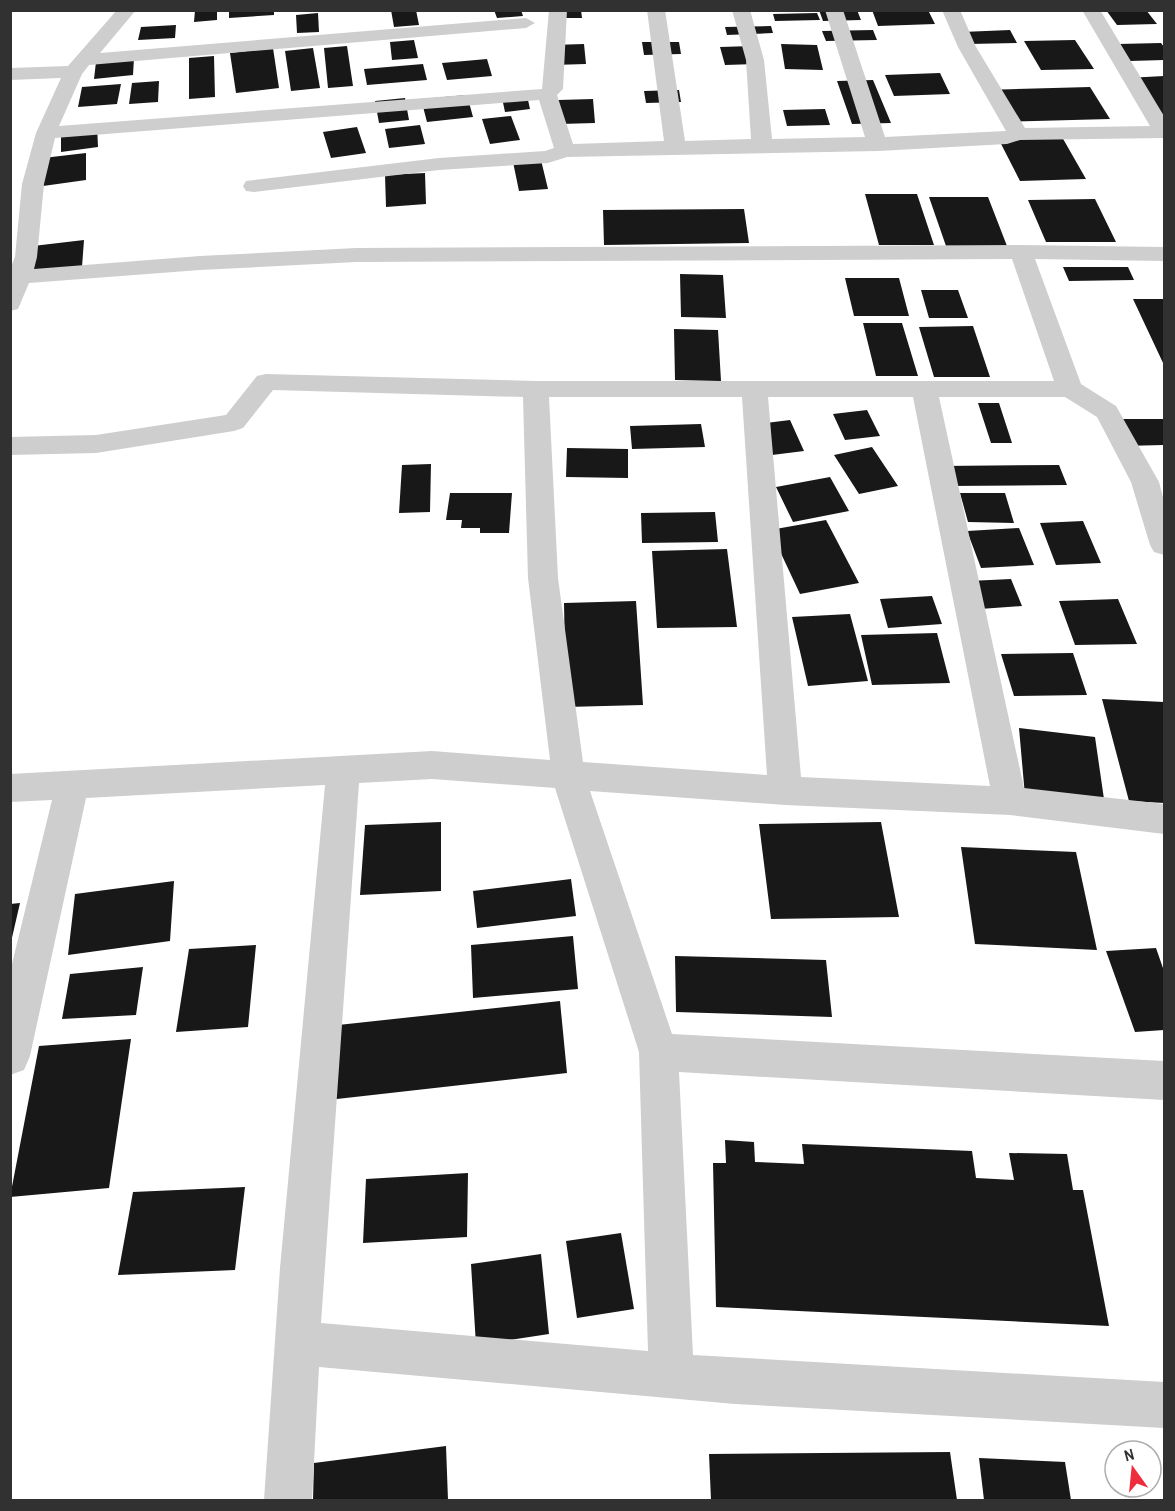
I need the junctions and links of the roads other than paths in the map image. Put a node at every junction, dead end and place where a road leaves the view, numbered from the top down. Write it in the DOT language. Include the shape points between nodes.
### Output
graph roads {
  1 [pos="127,10"];
  2 [pos="558,10"];
  3 [pos="656,10"];
  4 [pos="741,10"];
  5 [pos="834,10"];
  6 [pos="951,10"];
  7 [pos="1091,10"];
  8 [pos="526,23"];
  9 [pos="78,66"];
  10 [pos="10,74"];
  11 [pos="547,94"];
  12 [pos="1164,132"];
  13 [pos="46,133"];
  14 [pos="1018,134"];
  15 [pos="762,144"];
  16 [pos="878,145"];
  17 [pos="675,146"];
  18 [pos="565,151"];
  19 [pos="254,186"];
  20 [pos="1021,252"];
  21 [pos="1164,254"];
  22 [pos="20,277"];
  23 [pos="10,304"];
  24 [pos="1070,388"];
  25 [pos="536,389"];
  26 [pos="754,389"];
  27 [pos="924,389"];
  28 [pos="10,446"];
  29 [pos="1164,545"];
  30 [pos="343,771"];
  31 [pos="567,775"];
  32 [pos="72,785"];
  33 [pos="10,788"];
  34 [pos="785,791"];
  35 [pos="1011,801"];
  36 [pos="1164,819"];
  37 [pos="659,1052"];
  38 [pos="10,1056"];
  39 [pos="1164,1080"];
  40 [pos="297,1343"];
  41 [pos="671,1376"];
  42 [pos="1164,1405"];
  43 [pos="288,1500"];
  1 -- 9 [label="street"];
  2 -- 11 [label="street" via="553,89"];
  3 -- 17 [label="street"];
  4 -- 15 [label="street" via="755,60"];
  5 -- 16 [label="street"];
  6 -- 14 [label="street" via="967,47"];
  7 -- 12 [label="street"];
  8 -- 9 [label="street"];
  9 -- 10 [label="street"];
  9 -- 13 [label="street"];
  11 -- 13 [label="street"];
  11 -- 18 [label="street"];
  12 -- 14 [label="street"];
  13 -- 22 [label="street" via="28,168 33,184 26,257"];
  14 -- 16 [label="street" via="1007,138"];
  15 -- 16 [label="street"];
  15 -- 17 [label="street"];
  17 -- 18 [label="street"];
  18 -- 19 [label="street" via="548,157 439,164"];
  20 -- 21 [label="street"];
  20 -- 22 [label="street" via="356,255"];
  20 -- 24 [label="street"];
  22 -- 23 [label="street"];
  24 -- 27 [label="street"];
  24 -- 29 [label="street" via="1107,412 1145,482"];
  25 -- 26 [label="street"];
  25 -- 28 [label="street" via="266,382 234,422 96,444"];
  25 -- 31 [label="street" via="543,578"];
  26 -- 27 [label="street"];
  26 -- 34 [label="street"];
  27 -- 35 [label="street"];
  30 -- 31 [label="street" via="432,765"];
  30 -- 32 [label="street"];
  30 -- 40 [label="street"];
  31 -- 34 [label="street"];
  31 -- 37 [label="street"];
  32 -- 33 [label="street"];
  32 -- 38 [label="street"];
  34 -- 35 [label="street"];
  35 -- 36 [label="street"];
  37 -- 39 [label="street"];
  37 -- 41 [label="street"];
  40 -- 41 [label="street"];
  40 -- 43 [label="street"];
  41 -- 42 [label="street"];
}
